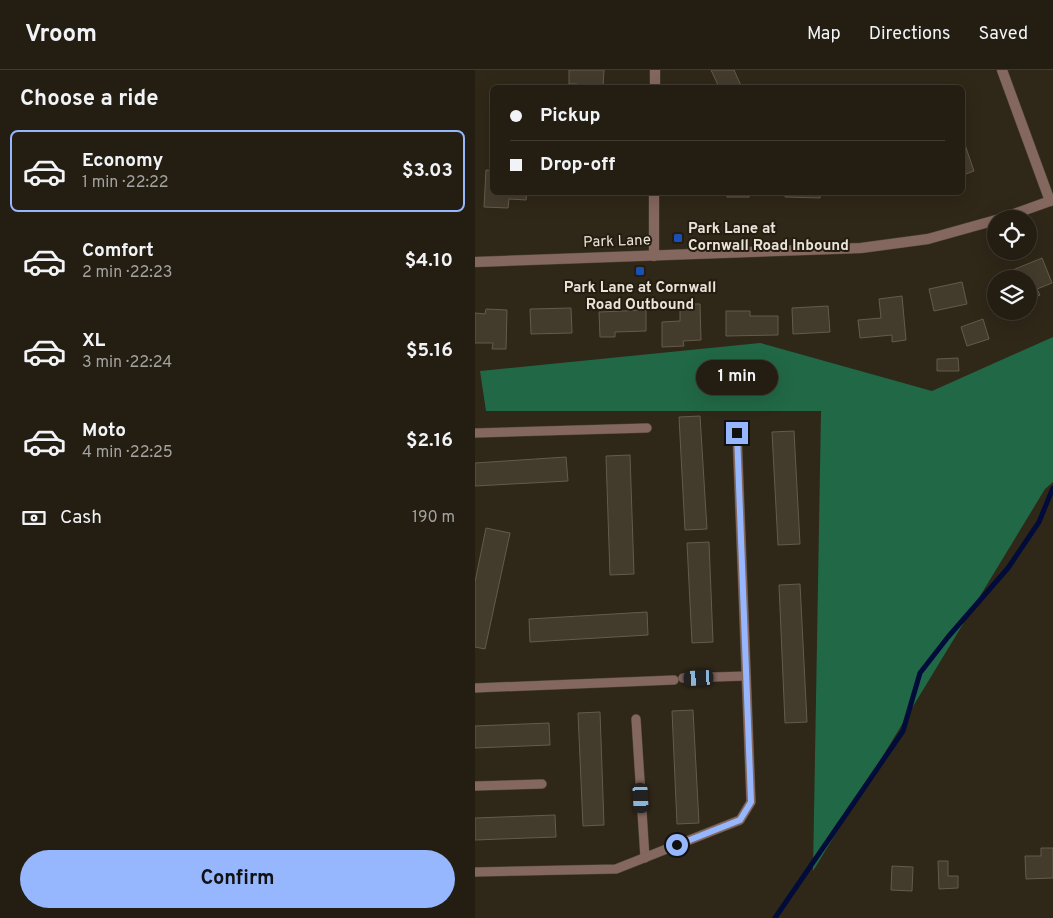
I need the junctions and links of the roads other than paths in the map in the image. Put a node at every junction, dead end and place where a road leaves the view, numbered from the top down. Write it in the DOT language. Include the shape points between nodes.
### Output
graph roads {
  1 [pos="655,70"];
  2 [pos="1002,70"];
  3 [pos="655,85"];
  4 [pos="654,195"];
  5 [pos="1051,201"];
  6 [pos="1026,210"];
  7 [pos="987,223"];
  8 [pos="654,256"];
  9 [pos="475,262"];
  10 [pos="647,428"];
  11 [pos="475,433"];
  12 [pos="737,433"];
  13 [pos="746,676"];
  14 [pos="475,688"];
  15 [pos="636,719"];
  16 [pos="542,784"];
  17 [pos="475,786"];
  18 [pos="645,858"];
  19 [pos="475,872"];
  1 -- 3 [label="street"];
  2 -- 5 [label="street"];
  4 -- 8 [label="street"];
  5 -- 6 [label="street"];
  7 -- 8 [label="street, Park Lane" via="928,239 861,248"];
  8 -- 9 [label="street, Park Lane"];
  10 -- 11 [label="lane"];
  12 -- 13 [label="lane"];
  13 -- 14 [label="lane"];
  13 -- 18 [label="lane" via="751,802 747,810 740,820"];
  15 -- 18 [label="lane"];
  16 -- 17 [label="lane"];
  18 -- 19 [label="lane" via="616,869"];
}
